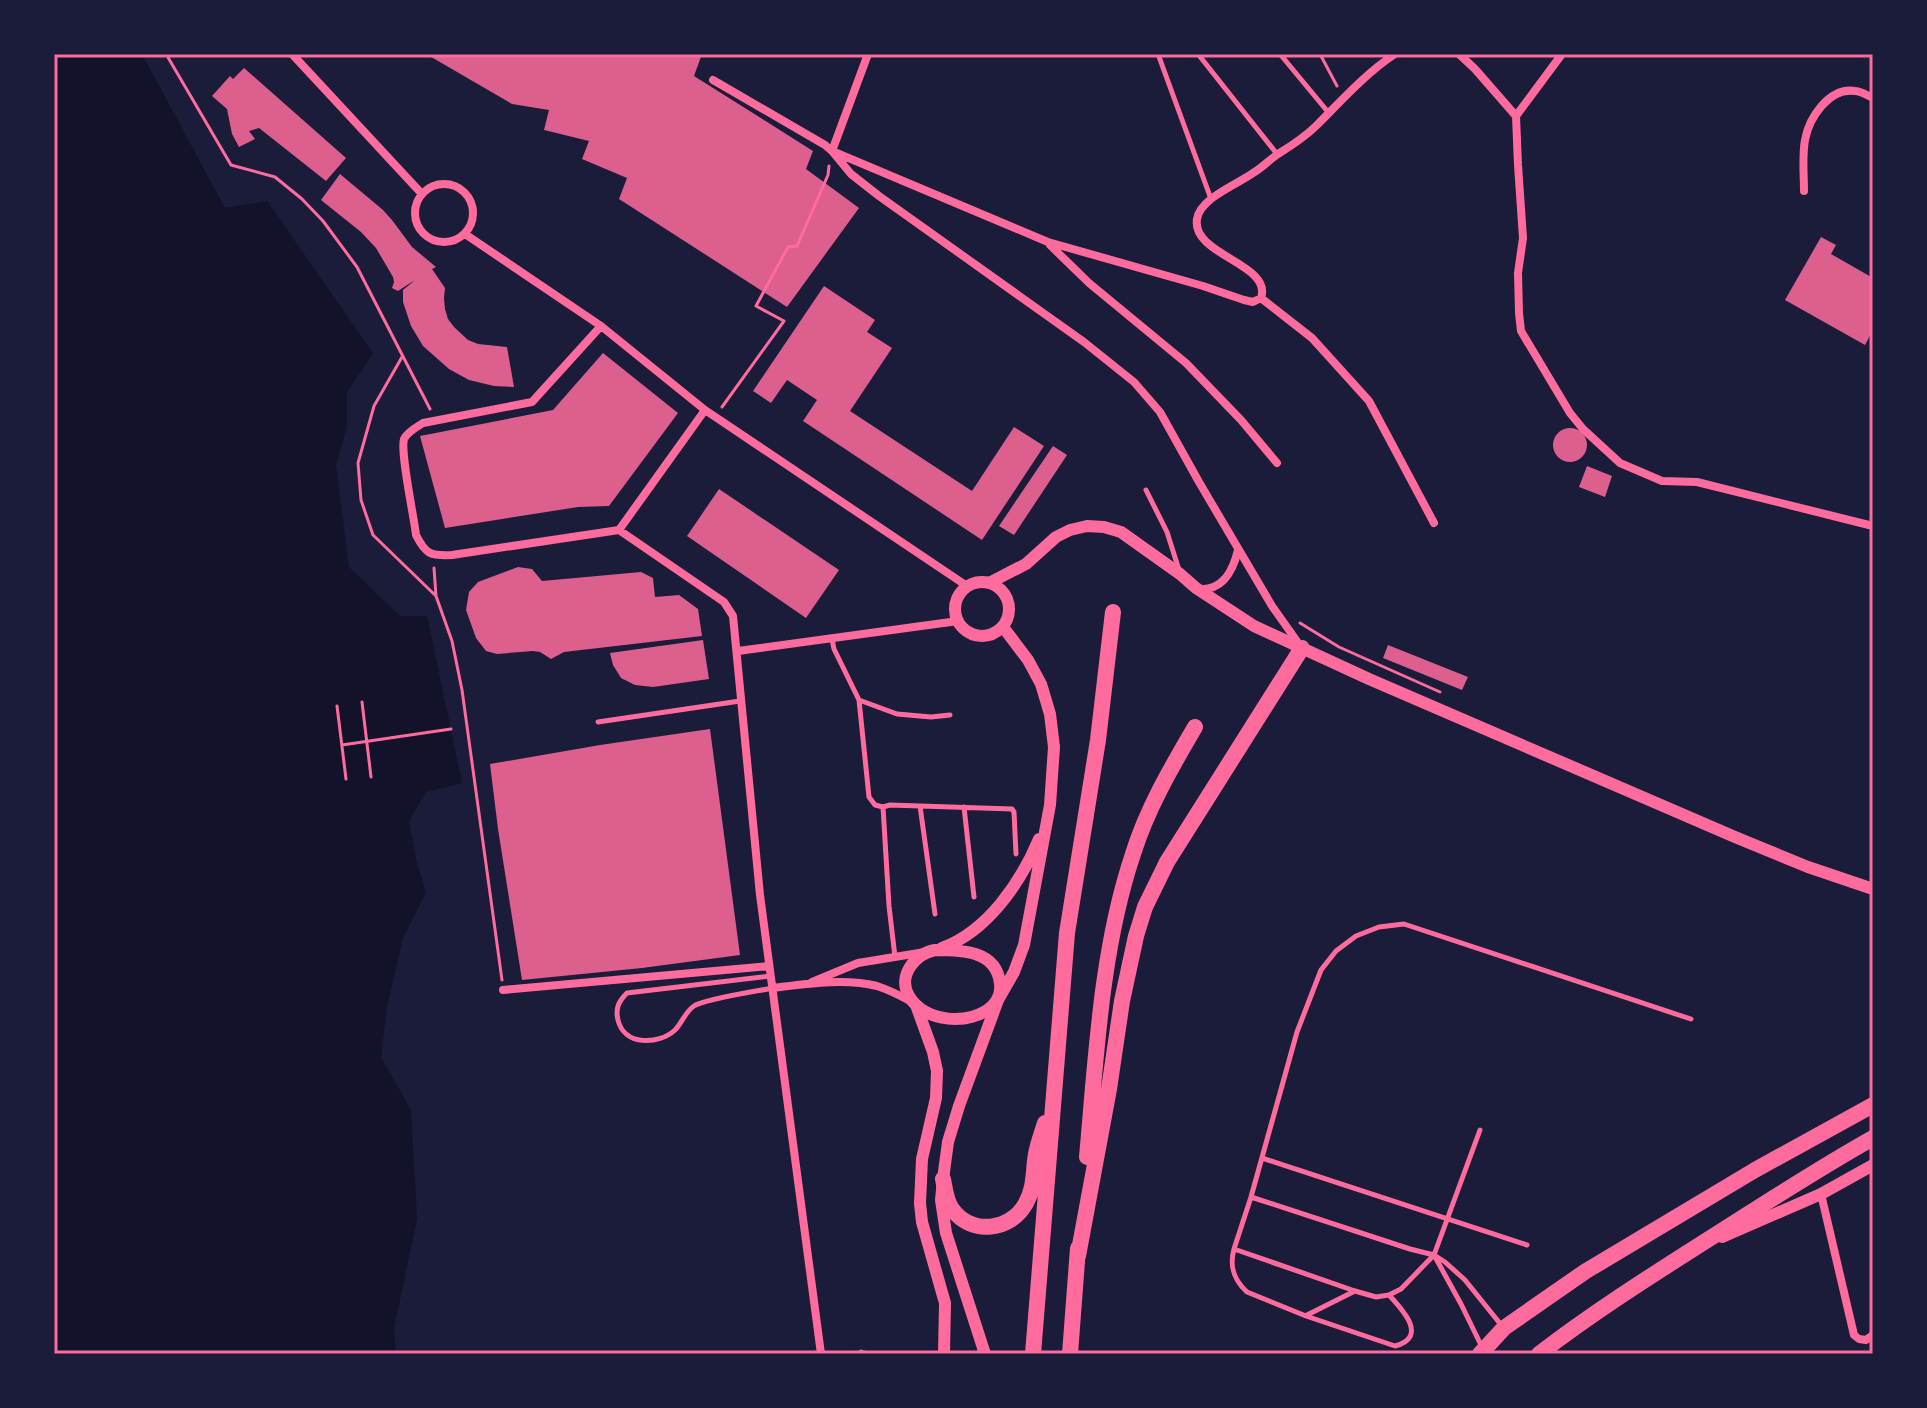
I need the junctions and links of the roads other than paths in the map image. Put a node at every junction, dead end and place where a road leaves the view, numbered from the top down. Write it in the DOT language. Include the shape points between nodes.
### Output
graph roads {
  1 [pos="292,54"];
  2 [pos="868,54"];
  3 [pos="1158,54"];
  4 [pos="1198,54"];
  5 [pos="1280,54"];
  6 [pos="1395,54"];
  7 [pos="1459,54"];
  8 [pos="1562,54"];
  9 [pos="713,80"];
  10 [pos="1873,98"];
  11 [pos="1328,112"];
  12 [pos="1516,116"];
  13 [pos="832,151"];
  14 [pos="1277,155"];
  15 [pos="1804,191"];
  16 [pos="422,194"];
  17 [pos="1211,199"];
  18 [pos="465,234"];
  19 [pos="1048,242"];
  20 [pos="1261,298"];
  21 [pos="601,326"];
  22 [pos="705,410"];
  23 [pos="1277,463"];
  24 [pos="1146,490"];
  25 [pos="1434,523"];
  26 [pos="1873,526"];
  27 [pos="619,530"];
  28 [pos="1238,549"];
  29 [pos="1180,574"];
  30 [pos="989,583"];
  31 [pos="967,586"];
  32 [pos="1196,588"];
  33 [pos="1113,612"];
  34 [pos="958,621"];
  35 [pos="1003,627"];
  36 [pos="832,638"];
  37 [pos="1302,648"];
  38 [pos="738,651"];
  39 [pos="859,700"];
  40 [pos="740,701"];
  41 [pos="950,715"];
  42 [pos="598,722"];
  43 [pos="1195,727"];
  44 [pos="1050,805"];
  45 [pos="920,806"];
  46 [pos="883,807"];
  47 [pos="964,807"];
  48 [pos="1016,854"];
  49 [pos="1873,889"];
  50 [pos="974,897"];
  51 [pos="935,914"];
  52 [pos="931,951"];
  53 [pos="895,957"];
  54 [pos="770,971"];
  55 [pos="807,984"];
  56 [pos="773,988"];
  57 [pos="503,990"];
  58 [pos="998,1000"];
  59 [pos="914,1003"];
  60 [pos="1691,1019"];
  61 [pos="1054,1091"];
  62 [pos="1873,1105"];
  63 [pos="1480,1130"];
  64 [pos="1873,1138"];
  65 [pos="1262,1158"];
  66 [pos="1873,1165"];
  67 [pos="943,1179"];
  68 [pos="1821,1194"];
  69 [pos="1251,1197"];
  70 [pos="1448,1219"];
  71 [pos="1527,1245"];
  72 [pos="1234,1249"];
  73 [pos="1690,1251"];
  74 [pos="1434,1255"];
  75 [pos="1078,1256"];
  76 [pos="1355,1291"];
  77 [pos="1389,1295"];
  78 [pos="1306,1316"];
  79 [pos="1504,1328"];
  80 [pos="1873,1335"];
  81 [pos="1480,1349"];
  82 [pos="821,1354"];
  83 [pos="944,1354"];
  84 [pos="985,1354"];
  85 [pos="1033,1354"];
  86 [pos="1070,1354"];
  87 [pos="1464,1354"];
  88 [pos="1539,1354"];
  1 -- 16 [label="street"];
  2 -- 13 [label="street"];
  3 -- 17 [label="lane"];
  4 -- 14 [label="lane"];
  5 -- 11 [label="lane"];
  6 -- 11 [label="street"];
  7 -- 12 [label="street"];
  8 -- 12 [label="street"];
  9 -- 13 [label="street"];
  10 -- 15 [label="street" via="1843,92 1815,113 1804,143"];
  11 -- 14 [label="street"];
  12 -- 26 [label="street" via="1523,238 1518,273 1521,331 1583,429 1620,463 1662,481 1697,482"];
  13 -- 19 [label="street"];
  13 -- 28 [label="street" via="879,196 1134,382 1160,412"];
  14 -- 17 [label="street"];
  16 -- 18 [label="street" via="414,212 420,231 447,242"];
  16 -- 18 [label="street" via="438,184 464,192 473,208"];
  17 -- 20 [label="street" via="1200,209 1197,230 1203,241 1250,272 1264,292"];
  18 -- 21 [label="street"];
  19 -- 20 [label="street" via="1244,300"];
  19 -- 23 [label="street" via="1186,363"];
  20 -- 25 [label="street" via="1312,338 1369,401"];
  21 -- 22 [label="street"];
  21 -- 27 [label="street" via="532,402 423,423 405,438 403,453 416,535 433,556"];
  22 -- 27 [label="street"];
  22 -- 31 [label="street"];
  24 -- 29 [label="lane"];
  27 -- 38 [label="street" via="724,602 733,616"];
  28 -- 32 [label="street" via="1222,583"];
  28 -- 37 [label="street"];
  29 -- 30 [label="street" via="1121,532 1087,526 1056,537 1026,564"];
  29 -- 32 [label="street"];
  30 -- 31 [label="street"];
  30 -- 35 [label="street" via="1009,601"];
  31 -- 34 [label="street" via="955,606"];
  32 -- 37 [label="street" via="1254,626"];
  33 -- 61 [label="main road" via="1067,933"];
  34 -- 35 [label="street" via="979,636"];
  34 -- 36 [label="street"];
  35 -- 44 [label="street" via="1041,684 1050,714"];
  36 -- 38 [label="street"];
  36 -- 39 [label="lane"];
  37 -- 49 [label="street" via="1735,837"];
  37 -- 75 [label="main road" via="1167,862 1145,907 1122,1001"];
  38 -- 40 [label="street"];
  39 -- 41 [label="lane" via="897,714"];
  39 -- 46 [label="lane" via="869,797"];
  40 -- 42 [label="lane"];
  40 -- 54 [label="street"];
  43 -- 75 [label="main road" via="1149,811 1114,925"];
  44 -- 52 [label="street" via="1030,859 995,910 966,935"];
  44 -- 58 [label="street" via="1024,945"];
  45 -- 46 [label="lane"];
  45 -- 47 [label="lane"];
  45 -- 51 [label="lane"];
  46 -- 53 [label="lane"];
  47 -- 48 [label="lane" via="1012,809"];
  47 -- 50 [label="lane"];
  52 -- 53 [label="street"];
  52 -- 58 [label="street" via="965,951 989,961 1000,983"];
  52 -- 59 [label="street" via="907,972 906,992"];
  53 -- 55 [label="street" via="858,963"];
  54 -- 56 [label="street"];
  54 -- 56 [label="lane" via="627,993 617,1015 629,1036 653,1040 674,1031 695,1004"];
  54 -- 57 [label="street"];
  55 -- 56 [label="street"];
  55 -- 59 [label="street" via="859,983"];
  56 -- 82 [label="street"];
  58 -- 59 [label="street" via="981,1013 949,1019"];
  58 -- 67 [label="street" via="959,1106"];
  59 -- 83 [label="street" via="937,1071 920,1203 945,1303"];
  60 -- 65 [label="lane" via="1404,924 1379,927 1345,942 1321,970 1297,1032"];
  61 -- 67 [label="main road" via="1032,1190 1020,1212 989,1228 970,1224 949,1204"];
  61 -- 85 [label="main road"];
  62 -- 79 [label="main road" via="1656,1228"];
  63 -- 70 [label="lane"];
  64 -- 73 [label="main road"];
  65 -- 69 [label="lane"];
  65 -- 70 [label="lane"];
  66 -- 68 [label="street"];
  67 -- 84 [label="street" via="944,1224"];
  68 -- 73 [label="street"];
  68 -- 80 [label="street" via="1854,1335 1866,1340"];
  69 -- 72 [label="lane"];
  69 -- 74 [label="lane"];
  70 -- 71 [label="lane"];
  70 -- 74 [label="lane"];
  72 -- 76 [label="lane"];
  72 -- 78 [label="lane" via="1232,1272 1240,1286"];
  73 -- 88 [label="main road"];
  74 -- 77 [label="lane"];
  74 -- 79 [label="lane" via="1465,1280"];
  74 -- 81 [label="lane"];
  75 -- 86 [label="main road"];
  76 -- 77 [label="lane"];
  76 -- 78 [label="lane"];
  77 -- 78 [label="lane" via="1411,1324 1407,1342 1399,1346"];
  79 -- 81 [label="main road"];
  81 -- 87 [label="main road"];
}
